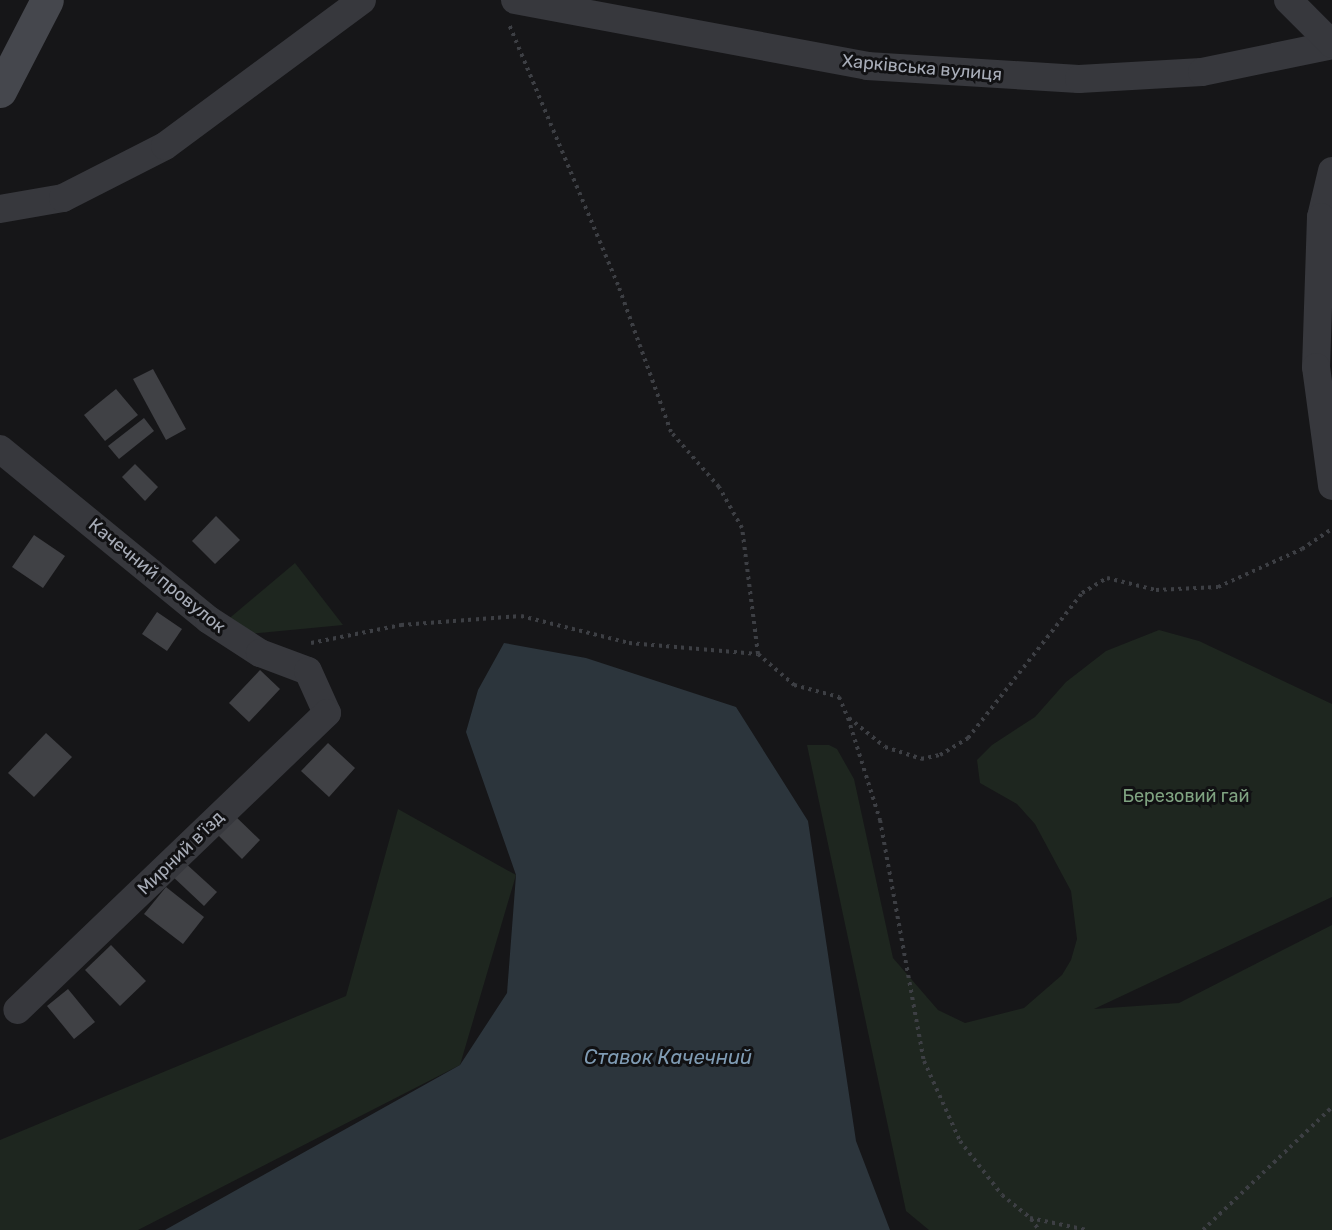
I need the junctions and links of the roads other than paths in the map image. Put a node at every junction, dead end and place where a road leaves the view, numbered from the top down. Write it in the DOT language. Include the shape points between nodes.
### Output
graph roads {
  1 [pos="47,0"];
  2 [pos="362,0"];
  3 [pos="1288,0"];
  4 [pos="511,11"];
  5 [pos="1332,45"];
  6 [pos="0,91"];
  7 [pos="1332,171"];
  8 [pos="0,209"];
  9 [pos="0,449"];
  10 [pos="1332,486"];
  11 [pos="317,691"];
  12 [pos="17,1010"];
  1 -- 6 [label="street"];
  2 -- 8 [label="street" via="165,146 63,198"];
  3 -- 5 [label="street"];
  4 -- 5 [label="street, Харківська вулиця" via="867,66 1067,79 1202,72"];
  7 -- 10 [label="street" via="1321,217 1316,367"];
  9 -- 11 [label="street, Качечний провулок" via="209,620 260,653 308,671"];
  11 -- 12 [label="street, Мирний в'їзд" via="327,713"];
}
